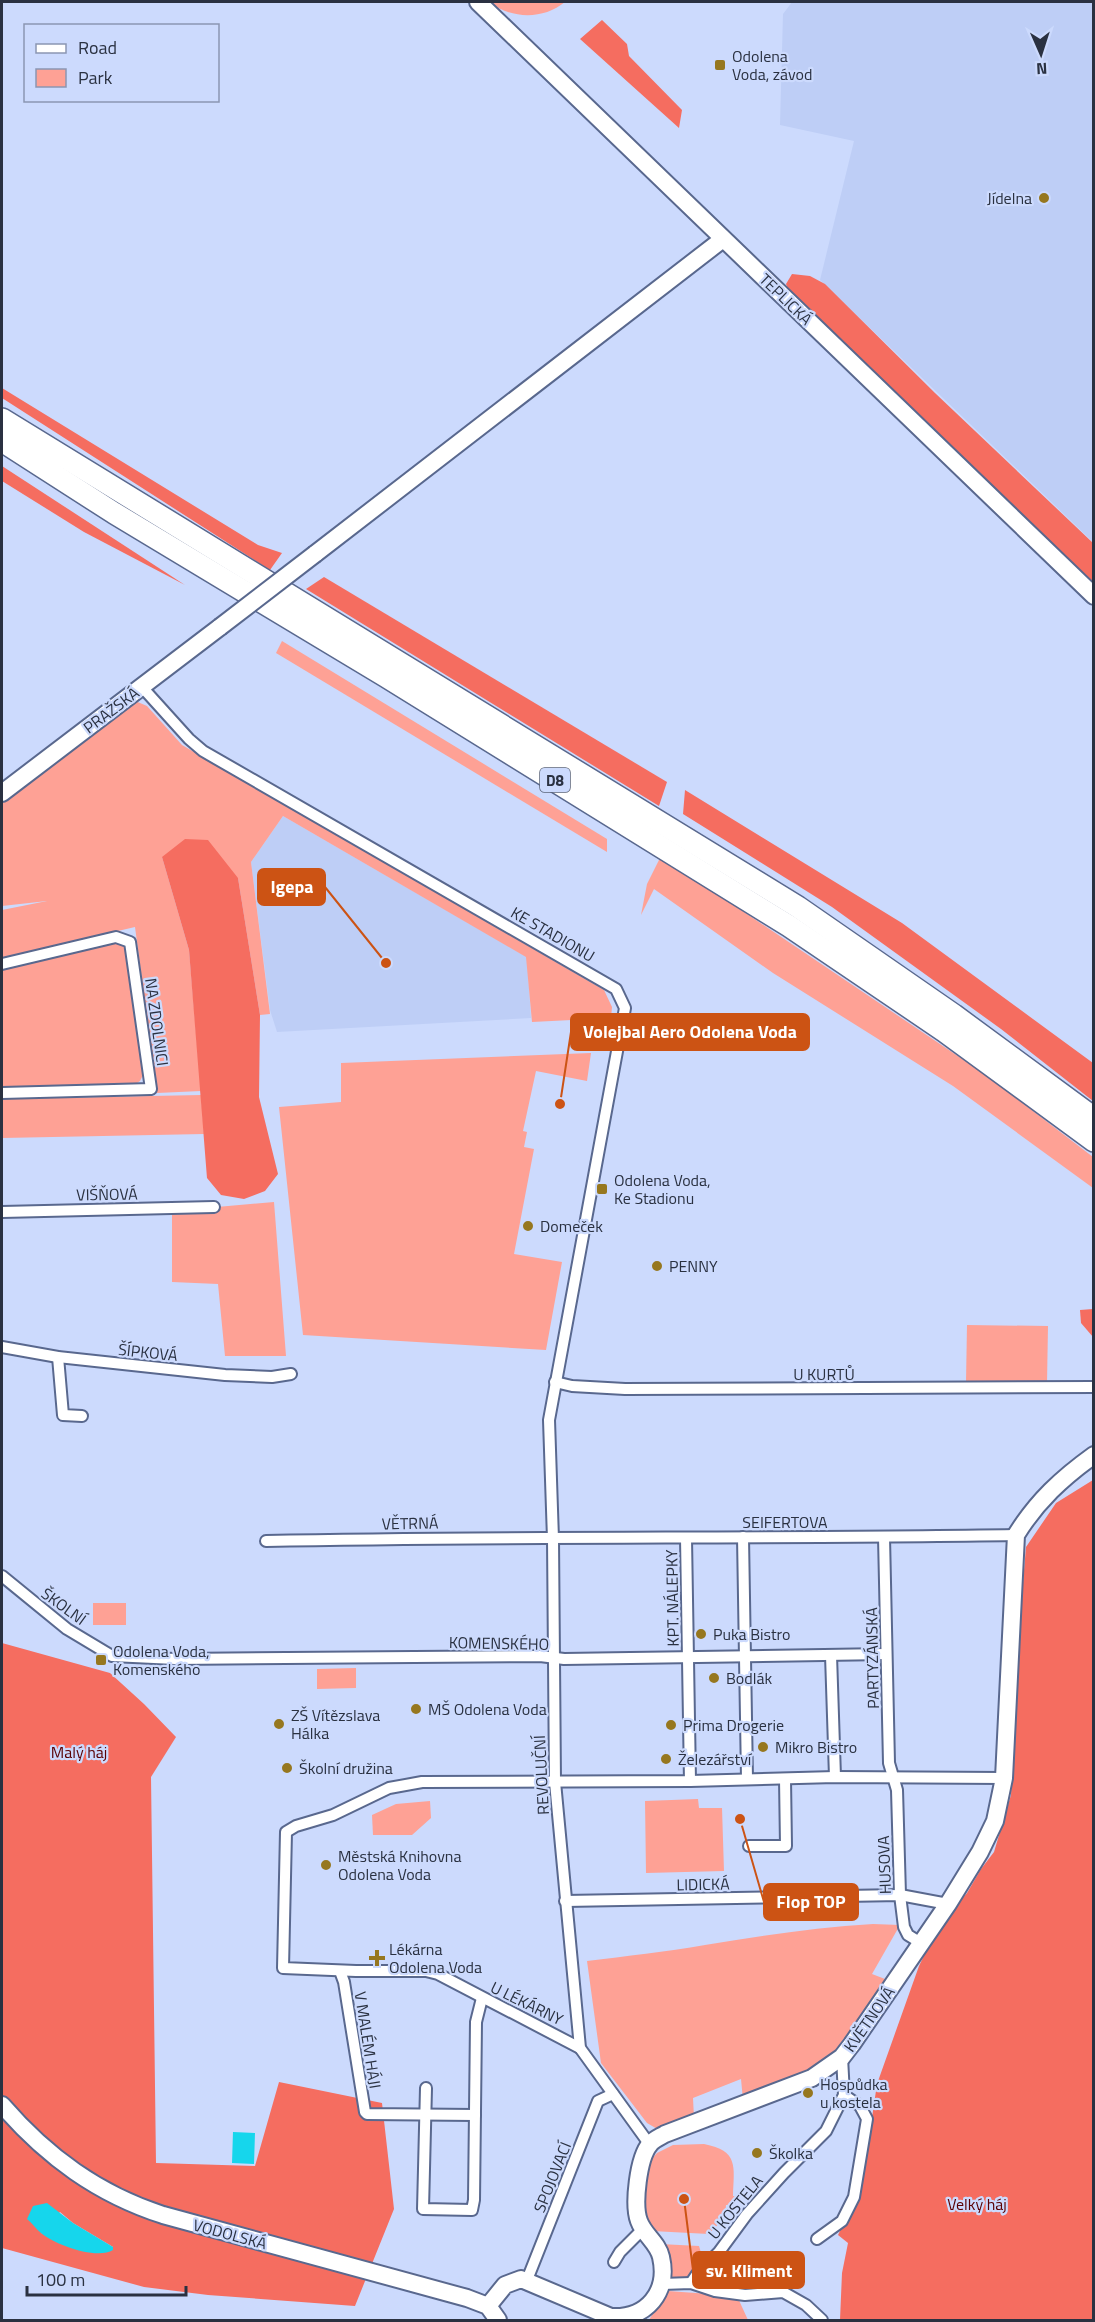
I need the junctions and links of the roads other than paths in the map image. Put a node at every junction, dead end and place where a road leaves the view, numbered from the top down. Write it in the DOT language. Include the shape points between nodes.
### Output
graph roads {
  1 [pos="478,2"];
  2 [pos="723,239"];
  3 [pos="2,419"];
  4 [pos="2,441"];
  5 [pos="1094,596"];
  6 [pos="141,687"];
  7 [pos="2,793"];
  8 [pos="2,964"];
  9 [pos="2,1093"];
  10 [pos="1094,1118"];
  11 [pos="1094,1141"];
  12 [pos="214,1207"];
  13 [pos="2,1212"];
  14 [pos="2,1347"];
  15 [pos="58,1357"];
  16 [pos="291,1374"];
  17 [pos="555,1382"];
  18 [pos="1094,1388"];
  19 [pos="82,1416"];
  20 [pos="1094,1455"];
  21 [pos="1016,1534"];
  22 [pos="884,1537"];
  23 [pos="686,1538"];
  24 [pos="742,1538"];
  25 [pos="553,1539"];
  26 [pos="266,1541"];
  27 [pos="2,1576"];
  28 [pos="886,1654"];
  29 [pos="831,1655"];
  30 [pos="112,1656"];
  31 [pos="688,1657"];
  32 [pos="745,1657"];
  33 [pos="553,1658"];
  34 [pos="835,1777"];
  35 [pos="893,1778"];
  36 [pos="1004,1778"];
  37 [pos="747,1779"];
  38 [pos="785,1779"];
  39 [pos="690,1781"];
  40 [pos="555,1782"];
  41 [pos="749,1846"];
  42 [pos="900,1895"];
  43 [pos="565,1901"];
  44 [pos="948,1904"];
  45 [pos="921,1943"];
  46 [pos="340,1971"];
  47 [pos="482,1998"];
  48 [pos="580,2048"];
  49 [pos="842,2057"];
  50 [pos="426,2088"];
  51 [pos="613,2094"];
  52 [pos="844,2095"];
  53 [pos="2,2105"];
  54 [pos="425,2115"];
  55 [pos="475,2115"];
  56 [pos="650,2145"];
  57 [pos="643,2229"];
  58 [pos="817,2239"];
  59 [pos="614,2262"];
  60 [pos="527,2280"];
  61 [pos="691,2283"];
  62 [pos="662,2284"];
  63 [pos="489,2306"];
  64 [pos="498,2320"];
  65 [pos="822,2320"];
  1 -- 2 [label="street, TEPLICKÁ"];
  2 -- 5 [label="street, TEPLICKÁ"];
  2 -- 6 [label="street, PRAŽSKÁ, bridge"];
  3 -- 10 [label="highway, D8" via="798,907"];
  4 -- 11 [label="highway, D8" via="789,926 944,1031"];
  6 -- 7 [label="street, PRAŽSKÁ"];
  6 -- 17 [label="street, KE STADIONU" via="203,751 616,988 625,1008"];
  8 -- 9 [label="street, NA ZDOLNICI" via="116,937 130,942 151,1089"];
  12 -- 13 [label="street, VIŠŇOVÁ"];
  14 -- 15 [label="street, ŠÍPKOVÁ"];
  15 -- 16 [label="street, ŠÍPKOVÁ" via="225,1375"];
  15 -- 19 [label="street" via="63,1414"];
  17 -- 18 [label="street, U KURTŮ" via="625,1389"];
  17 -- 25 [label="street, REVOLUČNÍ" via="549,1420"];
  20 -- 21 [label="street" via="1048,1492"];
  21 -- 22 [label="street, SEIFERTOVA"];
  21 -- 36 [label="street, KVĚTNOVÁ"];
  22 -- 24 [label="street, SEIFERTOVA"];
  22 -- 28 [label="street, PARTYZÁNSKÁ"];
  23 -- 24 [label="street, SEIFERTOVA"];
  23 -- 25 [label="street, SEIFERTOVA"];
  23 -- 31 [label="street, KPT. NÁLEPKY"];
  24 -- 32 [label="street"];
  25 -- 26 [label="street, VĚTRNÁ"];
  25 -- 33 [label="street, REVOLUČNÍ"];
  27 -- 30 [label="street, ŠKOLNÍ" via="67,1629"];
  28 -- 29 [label="street, KOMENSKÉHO"];
  28 -- 35 [label="street, PARTYZÁNSKÁ" via="889,1763"];
  29 -- 32 [label="street, KOMENSKÉHO"];
  29 -- 34 [label="street"];
  30 -- 33 [label="street, KOMENSKÉHO"];
  31 -- 32 [label="street, KOMENSKÉHO"];
  31 -- 33 [label="street, KOMENSKÉHO"];
  31 -- 39 [label="street, KPT. NÁLEPKY"];
  32 -- 37 [label="street"];
  33 -- 40 [label="street, REVOLUČNÍ"];
  34 -- 35 [label="street"];
  34 -- 38 [label="street"];
  35 -- 36 [label="street"];
  35 -- 42 [label="street, HUSOVA" via="897,1790"];
  36 -- 44 [label="street, KVĚTNOVÁ" via="995,1821"];
  37 -- 38 [label="street"];
  37 -- 39 [label="street"];
  38 -- 41 [label="street" via="786,1846"];
  39 -- 40 [label="street"];
  40 -- 43 [label="street, REVOLUČNÍ"];
  40 -- 46 [label="street, U LÉKÁRNY" via="401,1785 286,1832 283,1968"];
  42 -- 43 [label="street, LIDICKÁ"];
  42 -- 44 [label="street, LIDICKÁ"];
  42 -- 45 [label="street, HUSOVA" via="904,1927 908,1935"];
  43 -- 48 [label="street, REVOLUČNÍ"];
  44 -- 45 [label="street, KVĚTNOVÁ"];
  45 -- 49 [label="street, KVĚTNOVÁ"];
  46 -- 47 [label="street, U LÉKÁRNY" via="426,1971"];
  46 -- 54 [label="street, V MALÉM HÁJI" via="365,2112"];
  47 -- 48 [label="street, U LÉKÁRNY"];
  47 -- 55 [label="street" via="476,2022"];
  48 -- 51 [label="street, REVOLUČNÍ"];
  49 -- 52 [label="street, U KOSTELA"];
  49 -- 56 [label="street, KVĚTNOVÁ" via="812,2078 665,2134"];
  50 -- 54 [label="street"];
  51 -- 56 [label="street, REVOLUČNÍ"];
  51 -- 60 [label="street, SPOJOVACÍ" via="598,2101"];
  52 -- 58 [label="street" via="860,2106 867,2119 854,2197 842,2221"];
  52 -- 61 [label="street, U KOSTELA" via="826,2131 747,2214"];
  53 -- 63 [label="street, VODOLSKÁ" via="51,2153 90,2182 133,2206"];
  54 -- 55 [label="street"];
  54 -- 55 [label="street" via="423,2209 472,2210"];
  56 -- 57 [label="street" via="639,2174 637,2215"];
  57 -- 59 [label="street"];
  57 -- 62 [label="street" via="659,2250"];
  60 -- 62 [label="street" via="611,2317 624,2318 645,2308"];
  60 -- 63 [label="street" via="516,2279 505,2285"];
  61 -- 62 [label="street"];
  61 -- 65 [label="street" via="745,2295 788,2294"];
  63 -- 64 [label="street"];
}
